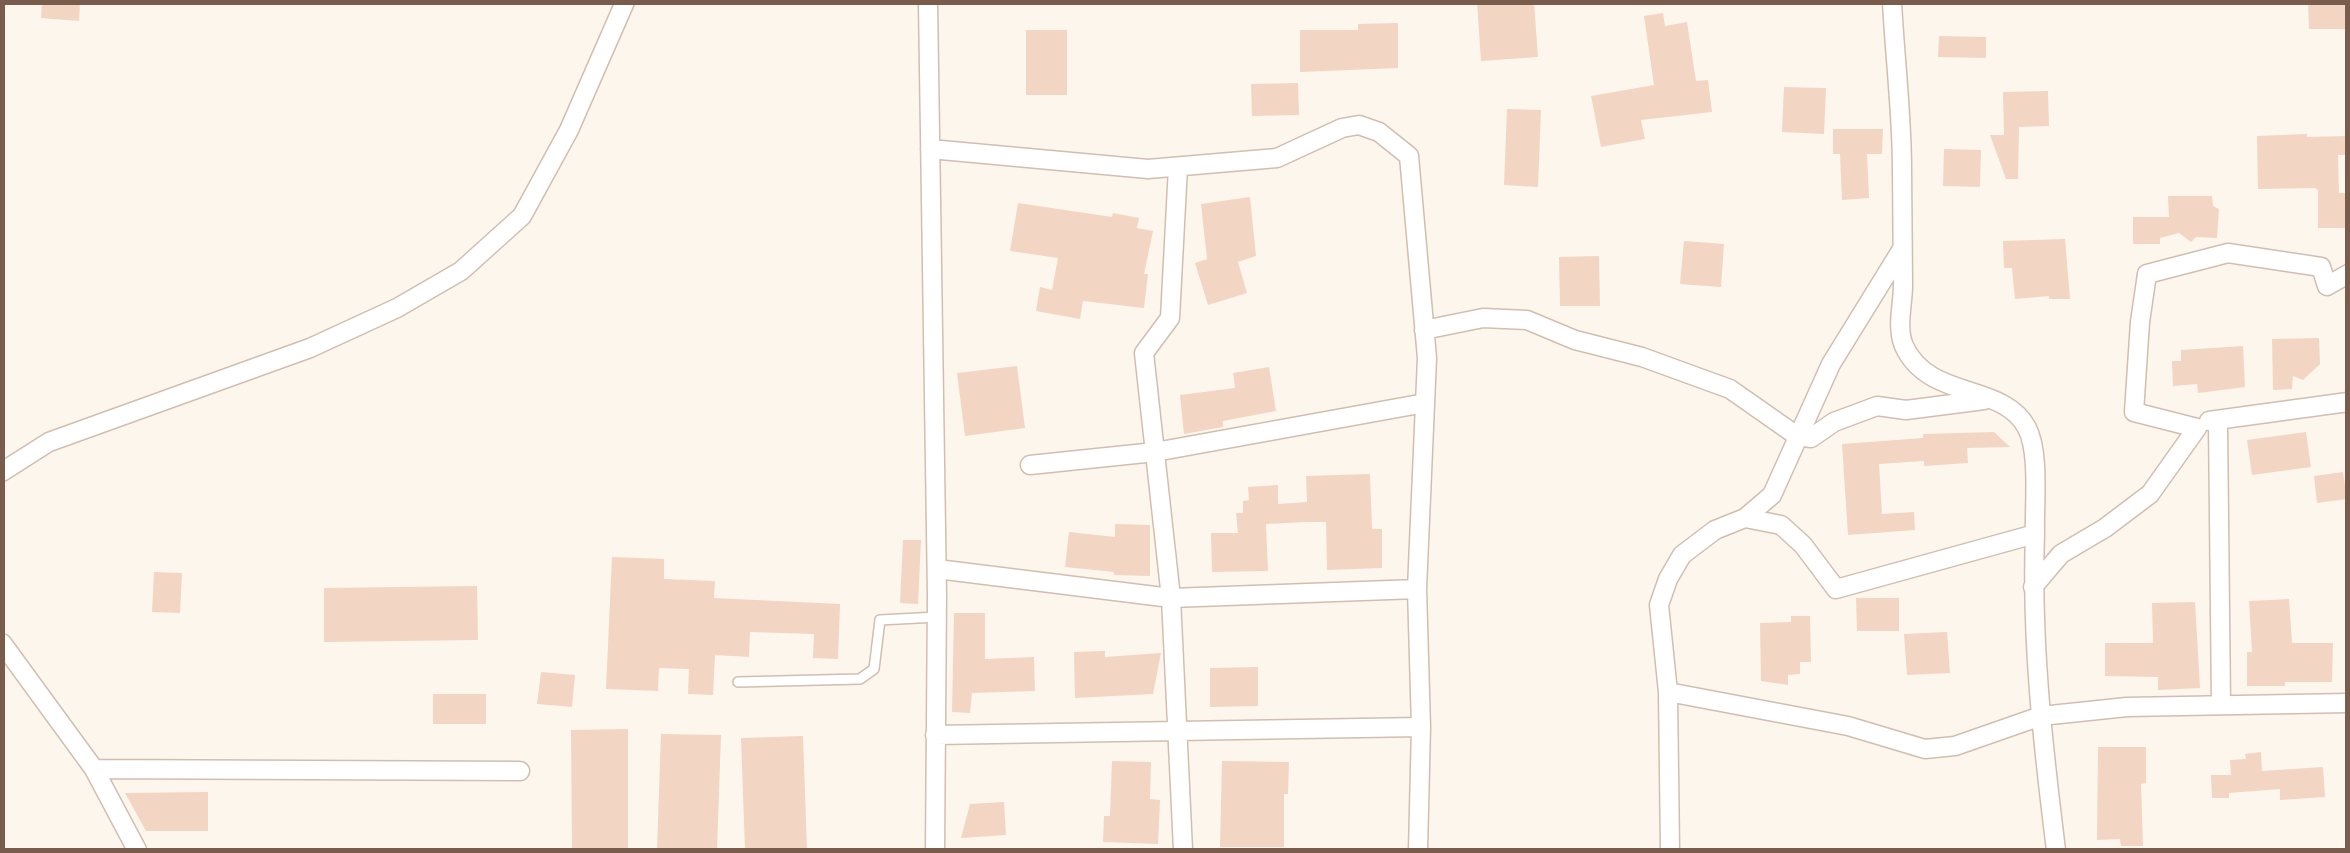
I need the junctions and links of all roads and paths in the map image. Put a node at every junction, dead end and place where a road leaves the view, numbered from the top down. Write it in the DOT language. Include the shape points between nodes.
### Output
graph roads {
  1 [pos="625,2"];
  2 [pos="928,2"];
  3 [pos="1892,2"];
  4 [pos="930,149"];
  5 [pos="1178,167"];
  6 [pos="1902,250"];
  7 [pos="2348,274"];
  8 [pos="1424,330"];
  9 [pos="1990,400"];
  10 [pos="2348,402"];
  11 [pos="1424,403"];
  12 [pos="2134,412"];
  13 [pos="2218,422"];
  14 [pos="1798,436"];
  15 [pos="1155,452"];
  16 [pos="1030,465"];
  17 [pos="2,472"];
  18 [pos="1744,518"];
  19 [pos="2035,534"];
  20 [pos="937,569"];
  21 [pos="2033,586"];
  22 [pos="1417,588"];
  23 [pos="1171,598"];
  24 [pos="937,617"];
  25 [pos="2,643"];
  26 [pos="738,682"];
  27 [pos="1668,692"];
  28 [pos="2348,702"];
  29 [pos="2221,705"];
  30 [pos="2041,716"];
  31 [pos="1421,727"];
  32 [pos="1176,732"];
  33 [pos="936,736"];
  34 [pos="94,769"];
  35 [pos="520,771"];
  36 [pos="137,850"];
  37 [pos="934,850"];
  38 [pos="1183,850"];
  39 [pos="1418,850"];
  40 [pos="1670,850"];
  41 [pos="2056,850"];
  1 -- 17 [label="street" via="569,130 522,216 461,271 310,348 49,442"];
  2 -- 4 [label="street"];
  3 -- 6 [label="street"];
  4 -- 5 [label="street"];
  4 -- 20 [label="street"];
  5 -- 8 [label="street" via="1278,158 1358,125 1378,132 1408,156"];
  5 -- 15 [label="street" via="1170,318 1144,353"];
  6 -- 9 [label="street" via="1903,344 1928,376"];
  6 -- 14 [label="street" via="1830,364"];
  7 -- 12 [label="street" via="2327,286 2321,267 2228,252 2147,274"];
  8 -- 11 [label="street"];
  8 -- 14 [label="street" via="1483,318 1527,320 1730,389"];
  9 -- 14 [label="street" via="1906,410 1877,406 1810,438"];
  9 -- 19 [label="street" via="2013,412 2030,436"];
  10 -- 13 [label="street"];
  11 -- 15 [label="street"];
  11 -- 22 [label="street"];
  12 -- 13 [label="street"];
  12 -- 21 [label="street" via="2197,428 2150,494 2061,554"];
  13 -- 29 [label="street"];
  14 -- 18 [label="street" via="1772,494"];
  15 -- 16 [label="street"];
  15 -- 23 [label="street"];
  18 -- 19 [label="street" via="1780,525 1836,588"];
  18 -- 27 [label="street" via="1693,547 1668,578 1660,605"];
  19 -- 21 [label="street"];
  20 -- 23 [label="street"];
  20 -- 24 [label="street"];
  21 -- 30 [label="street"];
  22 -- 23 [label="street"];
  22 -- 31 [label="street"];
  23 -- 32 [label="street"];
  24 -- 26 [label="lane" via="880,620 874,669 860,678"];
  24 -- 33 [label="street"];
  25 -- 34 [label="street"];
  27 -- 30 [label="street" via="1848,726 1925,749 1955,746"];
  27 -- 40 [label="street"];
  28 -- 29 [label="street"];
  29 -- 30 [label="street"];
  30 -- 41 [label="street"];
  31 -- 32 [label="street"];
  31 -- 39 [label="street"];
  32 -- 33 [label="street"];
  32 -- 38 [label="street"];
  33 -- 37 [label="street"];
  34 -- 35 [label="street"];
  34 -- 36 [label="street"];
}
